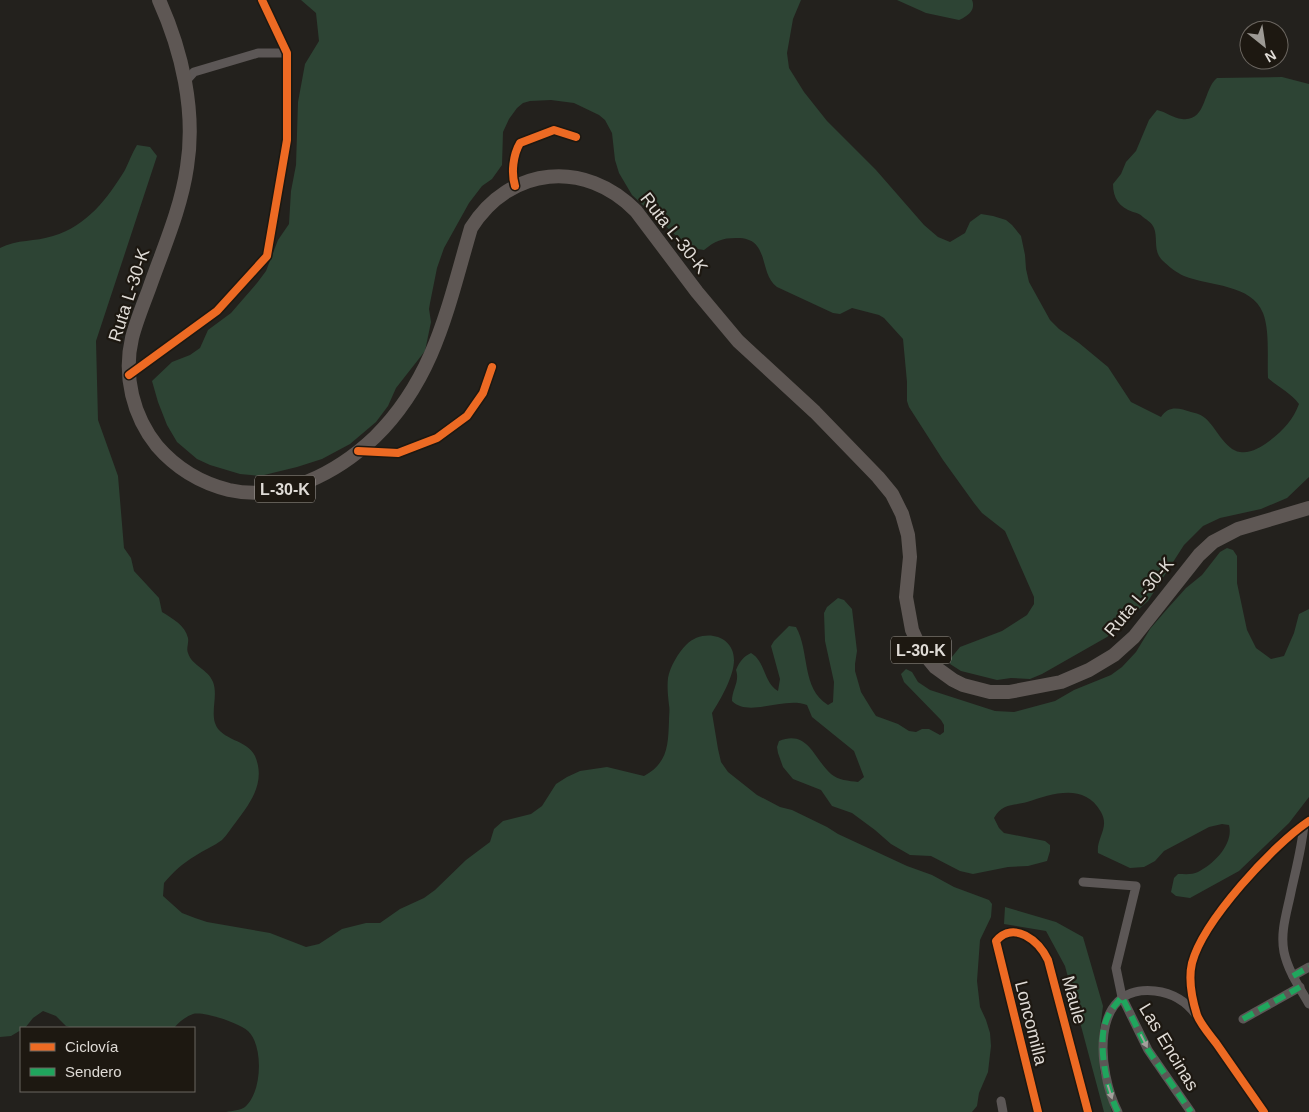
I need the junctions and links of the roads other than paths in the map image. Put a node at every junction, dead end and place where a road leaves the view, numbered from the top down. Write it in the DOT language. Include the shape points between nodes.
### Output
graph roads {
  1 [pos="159,0"];
  2 [pos="262,0"];
  3 [pos="288,53"];
  4 [pos="185,82"];
  5 [pos="576,137"];
  6 [pos="515,186"];
  7 [pos="492,367"];
  8 [pos="129,375"];
  9 [pos="358,451"];
  10 [pos="1309,508"];
  11 [pos="1307,822"];
  12 [pos="1084,882"];
  13 [pos="996,941"];
  14 [pos="1309,968"];
  15 [pos="1294,976"];
  16 [pos="1300,987"];
  17 [pos="1122,997"];
  18 [pos="1309,1004"];
  19 [pos="1198,1017"];
  20 [pos="1243,1019"];
  21 [pos="1001,1101"];
  22 [pos="1004,1112"];
  23 [pos="1038,1112"];
  24 [pos="1088,1112"];
  25 [pos="1118,1112"];
  26 [pos="1190,1112"];
  27 [pos="1264,1112"];
  1 -- 4 [label="main road, Ruta L-30-K / L-30-K" via="177,47"];
  2 -- 3 [label="street"];
  3 -- 4 [label="street" via="258,53 194,72"];
  3 -- 8 [label="street" via="287,140 267,256 217,311"];
  4 -- 8 [label="main road, Ruta L-30-K / L-30-K" via="189,133 187,168 176,212 132,337"];
  5 -- 6 [label="street" via="554,130 520,143 513,166"];
  6 -- 9 [label="main road, Ruta L-30-K / L-30-K" via="490,204 471,228 438,339 416,387 390,422"];
  6 -- 10 [label="main road, Ruta L-30-K / L-30-K" via="541,178 569,177 590,181 620,196 636,211 738,341 815,412 878,477 897,504 907,530 910,558 906,597 908,620 914,635 935,667 963,685 981,691 1009,692 1061,682 1089,670 1134,637 1188,568 1213,542 1238,529"];
  7 -- 9 [label="street" via="483,393 467,416 437,438 398,454"];
  8 -- 9 [label="main road, Ruta L-30-K / L-30-K" via="137,410 154,442 179,467 210,484 246,492 282,490 320,475"];
  11 -- 15 [label="street" via="1283,929 1284,953"];
  11 -- 19 [label="street" via="1276,848 1233,895 1198,948 1190,978"];
  12 -- 17 [label="street, Las Encinas" via="1136,886 1116,968"];
  13 -- 23 [label="street, Loncomilla"];
  13 -- 24 [label="street, Maule" via="1005,934 1020,933 1029,936 1045,954"];
  14 -- 15 [label="street"];
  15 -- 16 [label="street"];
  16 -- 18 [label="street"];
  16 -- 20 [label="street"];
  17 -- 19 [label="street" via="1142,991 1166,993 1181,1000"];
  17 -- 25 [label="street, one-way" via="1112,1008 1105,1025 1103,1043 1108,1086"];
  17 -- 26 [label="street, Las Encinas, one-way" via="1148,1050"];
  19 -- 27 [label="street"];
  21 -- 22 [label="street"];
}
